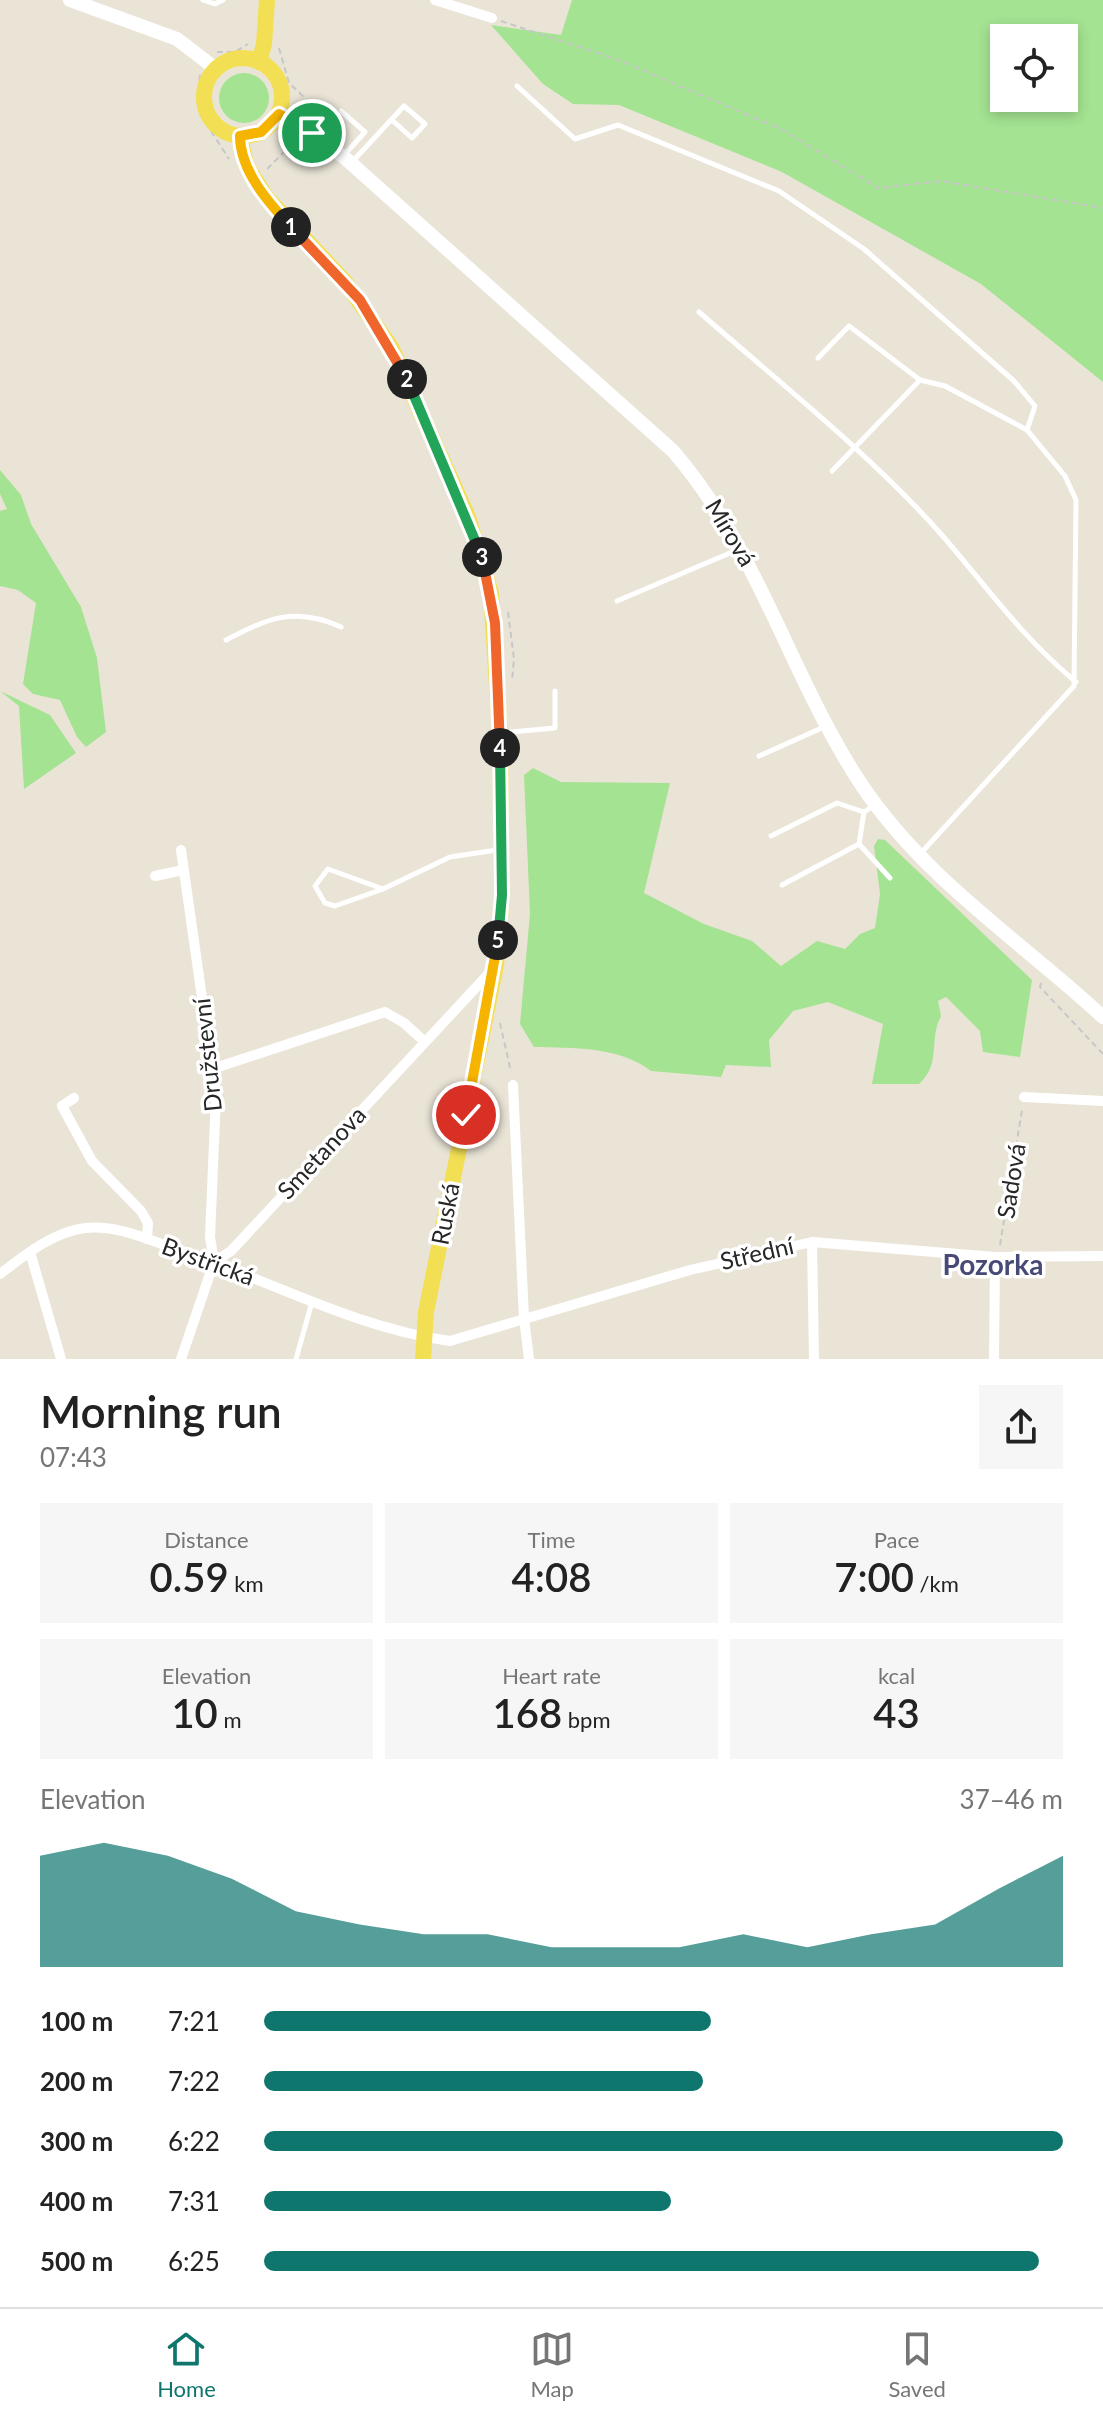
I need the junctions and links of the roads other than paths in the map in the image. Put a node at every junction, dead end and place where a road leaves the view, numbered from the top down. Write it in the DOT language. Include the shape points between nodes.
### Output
graph roads {
  1 [pos="70,0"];
  2 [pos="203,0"];
  3 [pos="223,0"];
  4 [pos="267,0"];
  5 [pos="435,0"];
  6 [pos="492,18"];
  7 [pos="259,62"];
  8 [pos="216,69"];
  9 [pos="517,86"];
  10 [pos="341,111"];
  11 [pos="279,114"];
  12 [pos="392,120"];
  13 [pos="240,136"];
  14 [pos="347,159"];
  15 [pos="699,312"];
  16 [pos="818,358"];
  17 [pos="920,380"];
  18 [pos="1027,430"];
  19 [pos="832,471"];
  20 [pos="741,547"];
  21 [pos="617,601"];
  22 [pos="341,627"];
  23 [pos="226,640"];
  24 [pos="1076,682"];
  25 [pos="555,691"];
  26 [pos="829,725"];
  27 [pos="500,733"];
  28 [pos="759,756"];
  29 [pos="870,808"];
  30 [pos="771,836"];
  31 [pos="859,844"];
  32 [pos="502,849"];
  33 [pos="181,850"];
  34 [pos="920,853"];
  35 [pos="183,870"];
  36 [pos="155,876"];
  37 [pos="890,878"];
  38 [pos="782,885"];
  39 [pos="383,889"];
  40 [pos="496,965"];
  41 [pos="1103,1017"];
  42 [pos="425,1042"];
  43 [pos="212,1069"];
  44 [pos="513,1085"];
  45 [pos="1024,1097"];
  46 [pos="74,1098"];
  47 [pos="1103,1101"];
  48 [pos="147,1239"];
  49 [pos="812,1242"];
  50 [pos="30,1252"];
  51 [pos="1103,1256"];
  52 [pos="995,1257"];
  53 [pos="214,1262"];
  54 [pos="0,1274"];
  55 [pos="312,1302"];
  56 [pos="524,1318"];
  57 [pos="422,1337"];
  58 [pos="61,1359"];
  59 [pos="181,1359"];
  60 [pos="296,1359"];
  61 [pos="423,1359"];
  62 [pos="529,1359"];
  63 [pos="814,1359"];
  64 [pos="994,1359"];
  1 -- 8 [label="street" via="177,39"];
  2 -- 3 [label="lane"];
  4 -- 7 [label="main road"];
  5 -- 6 [label="street"];
  7 -- 8 [label="main road" via="236,59"];
  7 -- 11 [label="main road" via="281,87"];
  8 -- 13 [label="main road" via="205,91 209,116"];
  9 -- 18 [label="lane" via="575,139 618,125 779,191 888,266 1014,381 1035,406"];
  10 -- 14 [label="lane" via="365,132"];
  11 -- 13 [label="main road" via="261,132"];
  11 -- 14 [label="street, Mírová"];
  12 -- 12 [label="lane" via="404,106 425,124 412,138"];
  12 -- 14 [label="lane"];
  13 -- 27 [label="main road, Ruská" via="246,165 267,198 371,316 403,369 429,428 487,575 495,623"];
  14 -- 20 [label="street, Mírová" via="665,443 714,503"];
  15 -- 24 [label="lane" via="895,487 1025,635"];
  16 -- 17 [label="lane" via="849,326"];
  17 -- 18 [label="lane" via="945,386"];
  17 -- 19 [label="lane"];
  18 -- 24 [label="lane" via="1065,476 1076,500"];
  20 -- 21 [label="lane"];
  20 -- 26 [label="street, Mírová"];
  22 -- 23 [label="lane" via="315,615 264,620"];
  24 -- 34 [label="lane"];
  25 -- 27 [label="lane" via="555,728"];
  26 -- 28 [label="lane"];
  26 -- 29 [label="street, Mírová"];
  27 -- 32 [label="main road, Ruská"];
  29 -- 30 [label="lane" via="837,803"];
  29 -- 31 [label="lane"];
  29 -- 34 [label="street, Mírová"];
  31 -- 37 [label="lane"];
  31 -- 38 [label="lane"];
  32 -- 39 [label="lane" via="450,857"];
  32 -- 40 [label="main road, Ruská"];
  33 -- 35 [label="street, Družstevní"];
  34 -- 41 [label="street, Mírová" via="976,909"];
  35 -- 36 [label="street"];
  35 -- 43 [label="street, Družstevní"];
  39 -- 39 [label="lane" via="335,906 325,903 315,886 328,869"];
  40 -- 42 [label="street, Smetanova"];
  40 -- 57 [label="main road, Ruská"];
  42 -- 43 [label="street" via="385,1012"];
  42 -- 53 [label="street, Smetanova" via="231,1251"];
  43 -- 53 [label="street, Družstevní"];
  44 -- 56 [label="street"];
  45 -- 47 [label="street"];
  46 -- 48 [label="street" via="62,1106 92,1161 141,1211 148,1223"];
  48 -- 50 [label="street, Bystřická" via="113,1227 82,1229"];
  48 -- 53 [label="street, Bystřická"];
  49 -- 52 [label="street, Střední"];
  49 -- 56 [label="street, Střední" via="690,1270"];
  49 -- 63 [label="street"];
  50 -- 54 [label="street, Bystřická"];
  50 -- 58 [label="street"];
  51 -- 52 [label="street, Střední"];
  52 -- 64 [label="street"];
  53 -- 55 [label="street, Bystřická"];
  53 -- 59 [label="street"];
  55 -- 57 [label="street, Bystřická"];
  55 -- 60 [label="lane"];
  56 -- 57 [label="street, Střední" via="450,1341"];
  56 -- 62 [label="street"];
  57 -- 61 [label="main road, Ruská"];
}
